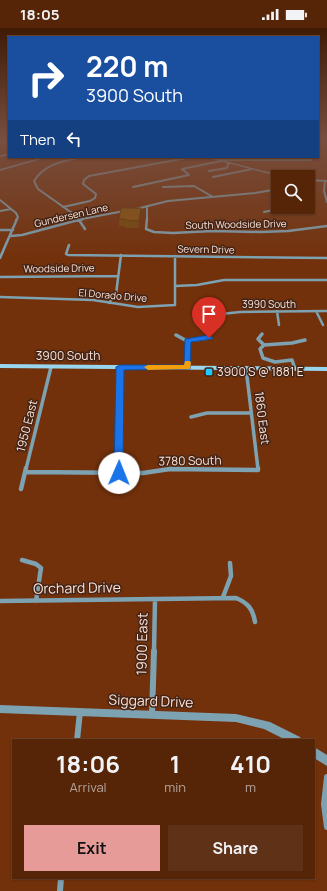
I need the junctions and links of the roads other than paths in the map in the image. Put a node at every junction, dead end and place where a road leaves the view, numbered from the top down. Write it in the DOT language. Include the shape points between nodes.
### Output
graph roads {
  1 [pos="36,178"];
  2 [pos="86,178"];
  3 [pos="174,178"];
  4 [pos="315,180"];
  5 [pos="326,181"];
  6 [pos="133,187"];
  7 [pos="163,187"];
  8 [pos="271,191"];
  9 [pos="213,197"];
  10 [pos="0,200"];
  11 [pos="327,202"];
  12 [pos="147,206"];
  13 [pos="63,207"];
  14 [pos="12,209"];
  15 [pos="271,210"];
  16 [pos="0,211"];
  17 [pos="264,212"];
  18 [pos="80,220"];
  19 [pos="327,226"];
  20 [pos="85,229"];
  21 [pos="0,230"];
  22 [pos="13,230"];
  23 [pos="10,236"];
  24 [pos="68,245"];
  25 [pos="121,255"];
  26 [pos="175,256"];
  27 [pos="0,258"];
  28 [pos="327,258"];
  29 [pos="118,276"];
  30 [pos="0,277"];
  31 [pos="327,280"];
  32 [pos="175,286"];
  33 [pos="0,297"];
  34 [pos="109,303"];
  35 [pos="316,311"];
  36 [pos="327,311"];
  37 [pos="277,312"];
  38 [pos="212,315"];
  39 [pos="280,325"];
  40 [pos="323,325"];
  41 [pos="262,334"];
  42 [pos="176,335"];
  43 [pos="209,338"];
  44 [pos="187,340"];
  45 [pos="305,340"];
  46 [pos="264,345"];
  47 [pos="0,366"];
  48 [pos="52,367"];
  49 [pos="120,367"];
  50 [pos="188,368"];
  51 [pos="246,368"];
  52 [pos="295,369"];
  53 [pos="327,369"];
  54 [pos="251,413"];
  55 [pos="191,417"];
  56 [pos="258,470"];
  57 [pos="26,472"];
  58 [pos="119,473"];
  59 [pos="21,489"];
  60 [pos="22,560"];
  61 [pos="230,563"];
  62 [pos="224,597"];
  63 [pos="155,599"];
  64 [pos="0,600"];
  65 [pos="36,601"];
  66 [pos="255,622"];
  67 [pos="0,709"];
  68 [pos="80,712"];
  69 [pos="152,715"];
  70 [pos="77,739"];
  71 [pos="294,739"];
  72 [pos="315,753"];
  73 [pos="327,761"];
  74 [pos="327,777"];
  75 [pos="327,827"];
  76 [pos="61,879"];
  77 [pos="60,891"];
  1 -- 13 [label="street" via="34,184 38,189"];
  2 -- 13 [label="street" via="83,184 96,194 95,198"];
  3 -- 6 [label="street"];
  4 -- 5 [label="street"];
  5 -- 11 [label="street" via="324,191"];
  7 -- 9 [label="street" via="194,186"];
  8 -- 9 [label="street, Gundersen Lane"];
  9 -- 12 [label="street, Gundersen Lane" via="168,201"];
  10 -- 14 [label="street"];
  12 -- 18 [label="street, Gundersen Lane"];
  12 -- 19 [label="street, South Woodside Drive" via="146,229 154,232 274,232"];
  13 -- 18 [label="street"];
  14 -- 16 [label="street"];
  14 -- 22 [label="street" via="18,217"];
  15 -- 17 [label="street"];
  18 -- 20 [label="street"];
  18 -- 23 [label="street, Gundersen Lane"];
  21 -- 22 [label="street"];
  22 -- 23 [label="street"];
  23 -- 27 [label="street"];
  24 -- 25 [label="street, Severn Drive" via="67,255"];
  25 -- 26 [label="street, Severn Drive"];
  25 -- 29 [label="street"];
  26 -- 28 [label="street, Severn Drive"];
  26 -- 32 [label="street, El Dorado Drive"];
  29 -- 30 [label="street, Woodside Drive"];
  29 -- 34 [label="street" via="115,297"];
  31 -- 32 [label="street" via="224,280"];
  32 -- 34 [label="street, El Dorado Drive" via="175,305 138,307"];
  33 -- 34 [label="street, El Dorado Drive" via="93,300"];
  35 -- 36 [label="street, 3990 South"];
  35 -- 37 [label="street, 3990 South"];
  35 -- 40 [label="street"];
  37 -- 38 [label="street, 3990 South"];
  37 -- 39 [label="street"];
  41 -- 46 [label="street" via="258,339"];
  42 -- 44 [label="street"];
  43 -- 44 [label="street"];
  44 -- 50 [label="street"];
  45 -- 46 [label="street"];
  46 -- 52 [label="street" via="260,349 263,358 275,362 292,360"];
  47 -- 48 [label="main road, 3900 South"];
  48 -- 49 [label="main road, 3900 South"];
  48 -- 57 [label="street, 1950 East"];
  49 -- 50 [label="main road, 3900 South"];
  49 -- 58 [label="street"];
  50 -- 51 [label="main road, 3900 South"];
  51 -- 52 [label="main road, 3900 South"];
  51 -- 54 [label="street, 1860 East"];
  52 -- 53 [label="main road, 3900 South"];
  54 -- 55 [label="street" via="207,413"];
  54 -- 56 [label="street, 1860 East"];
  56 -- 58 [label="street, 3780 South"];
  57 -- 58 [label="street, 3780 South"];
  57 -- 59 [label="street, 1950 East"];
  60 -- 65 [label="street" via="41,568"];
  61 -- 62 [label="street" via="233,570"];
  62 -- 63 [label="street, Orchard Drive"];
  62 -- 66 [label="street, Orchard Drive" via="246,602 254,613"];
  63 -- 65 [label="street, Orchard Drive"];
  63 -- 69 [label="street, 1900 East"];
  64 -- 65 [label="street, Orchard Drive"];
  67 -- 68 [label="street, Siggard Drive"];
  68 -- 69 [label="street, Siggard Drive"];
  68 -- 70 [label="street"];
  69 -- 71 [label="street, Siggard Drive" via="246,719 266,725"];
  72 -- 73 [label="street"];
  74 -- 75 [label="street" via="324,804"];
  76 -- 77 [label="street"];
}
